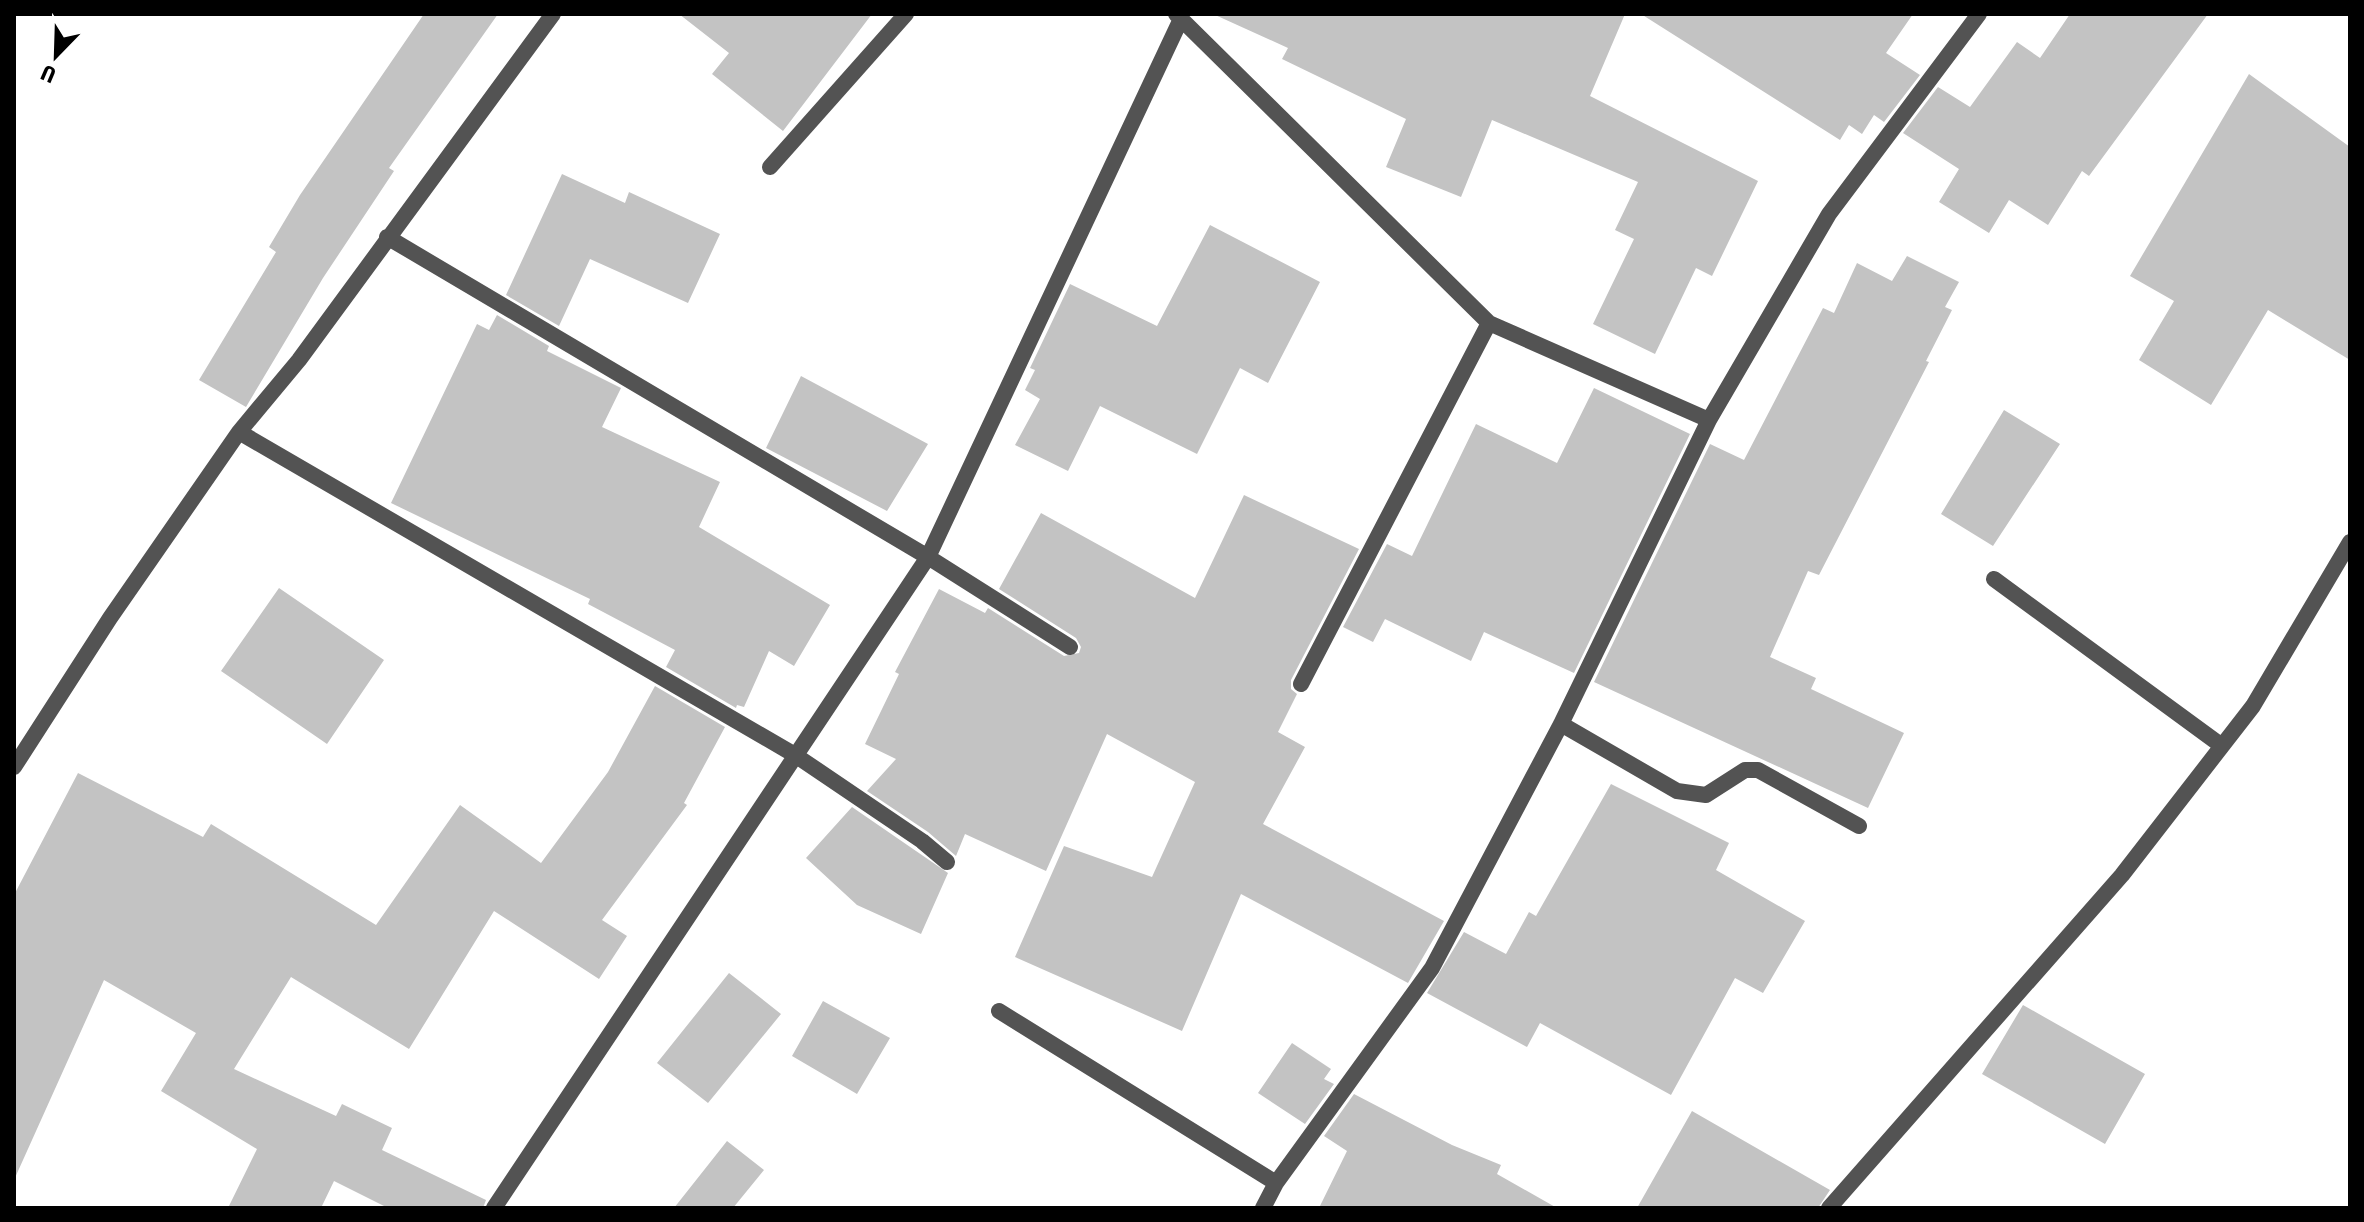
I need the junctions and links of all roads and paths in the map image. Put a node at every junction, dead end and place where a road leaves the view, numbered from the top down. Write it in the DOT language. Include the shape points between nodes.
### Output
graph roads {
  1 [pos="553,14"];
  2 [pos="906,14"];
  3 [pos="1979,14"];
  4 [pos="1179,16"];
  5 [pos="770,167"];
  6 [pos="387,237"];
  7 [pos="1489,323"];
  8 [pos="1709,420"];
  9 [pos="239,432"];
  10 [pos="2350,542"];
  11 [pos="928,557"];
  12 [pos="1994,579"];
  13 [pos="1070,647"];
  14 [pos="1301,684"];
  15 [pos="1561,724"];
  16 [pos="2222,746"];
  17 [pos="795,755"];
  18 [pos="14,767"];
  19 [pos="1859,826"];
  20 [pos="947,862"];
  21 [pos="999,1011"];
  22 [pos="1276,1183"];
  23 [pos="494,1208"];
  24 [pos="1263,1208"];
  25 [pos="1829,1208"];
  1 -- 6 [label="street"];
  2 -- 5 [label="street"];
  3 -- 8 [label="street" via="1829,214"];
  4 -- 7 [label="street"];
  4 -- 11 [label="street"];
  6 -- 9 [label="street" via="299,360"];
  6 -- 11 [label="street"];
  7 -- 8 [label="street"];
  7 -- 14 [label="street"];
  8 -- 15 [label="street"];
  9 -- 17 [label="street"];
  9 -- 18 [label="street"];
  10 -- 16 [label="street" via="2253,706"];
  11 -- 13 [label="street"];
  11 -- 17 [label="street"];
  12 -- 16 [label="street"];
  15 -- 19 [label="street" via="1677,791 1706,795 1745,770 1758,770"];
  15 -- 22 [label="street" via="1432,968"];
  16 -- 25 [label="street" via="2122,875"];
  17 -- 20 [label="street"];
  17 -- 23 [label="street"];
  21 -- 22 [label="street"];
  22 -- 24 [label="street"];
}
